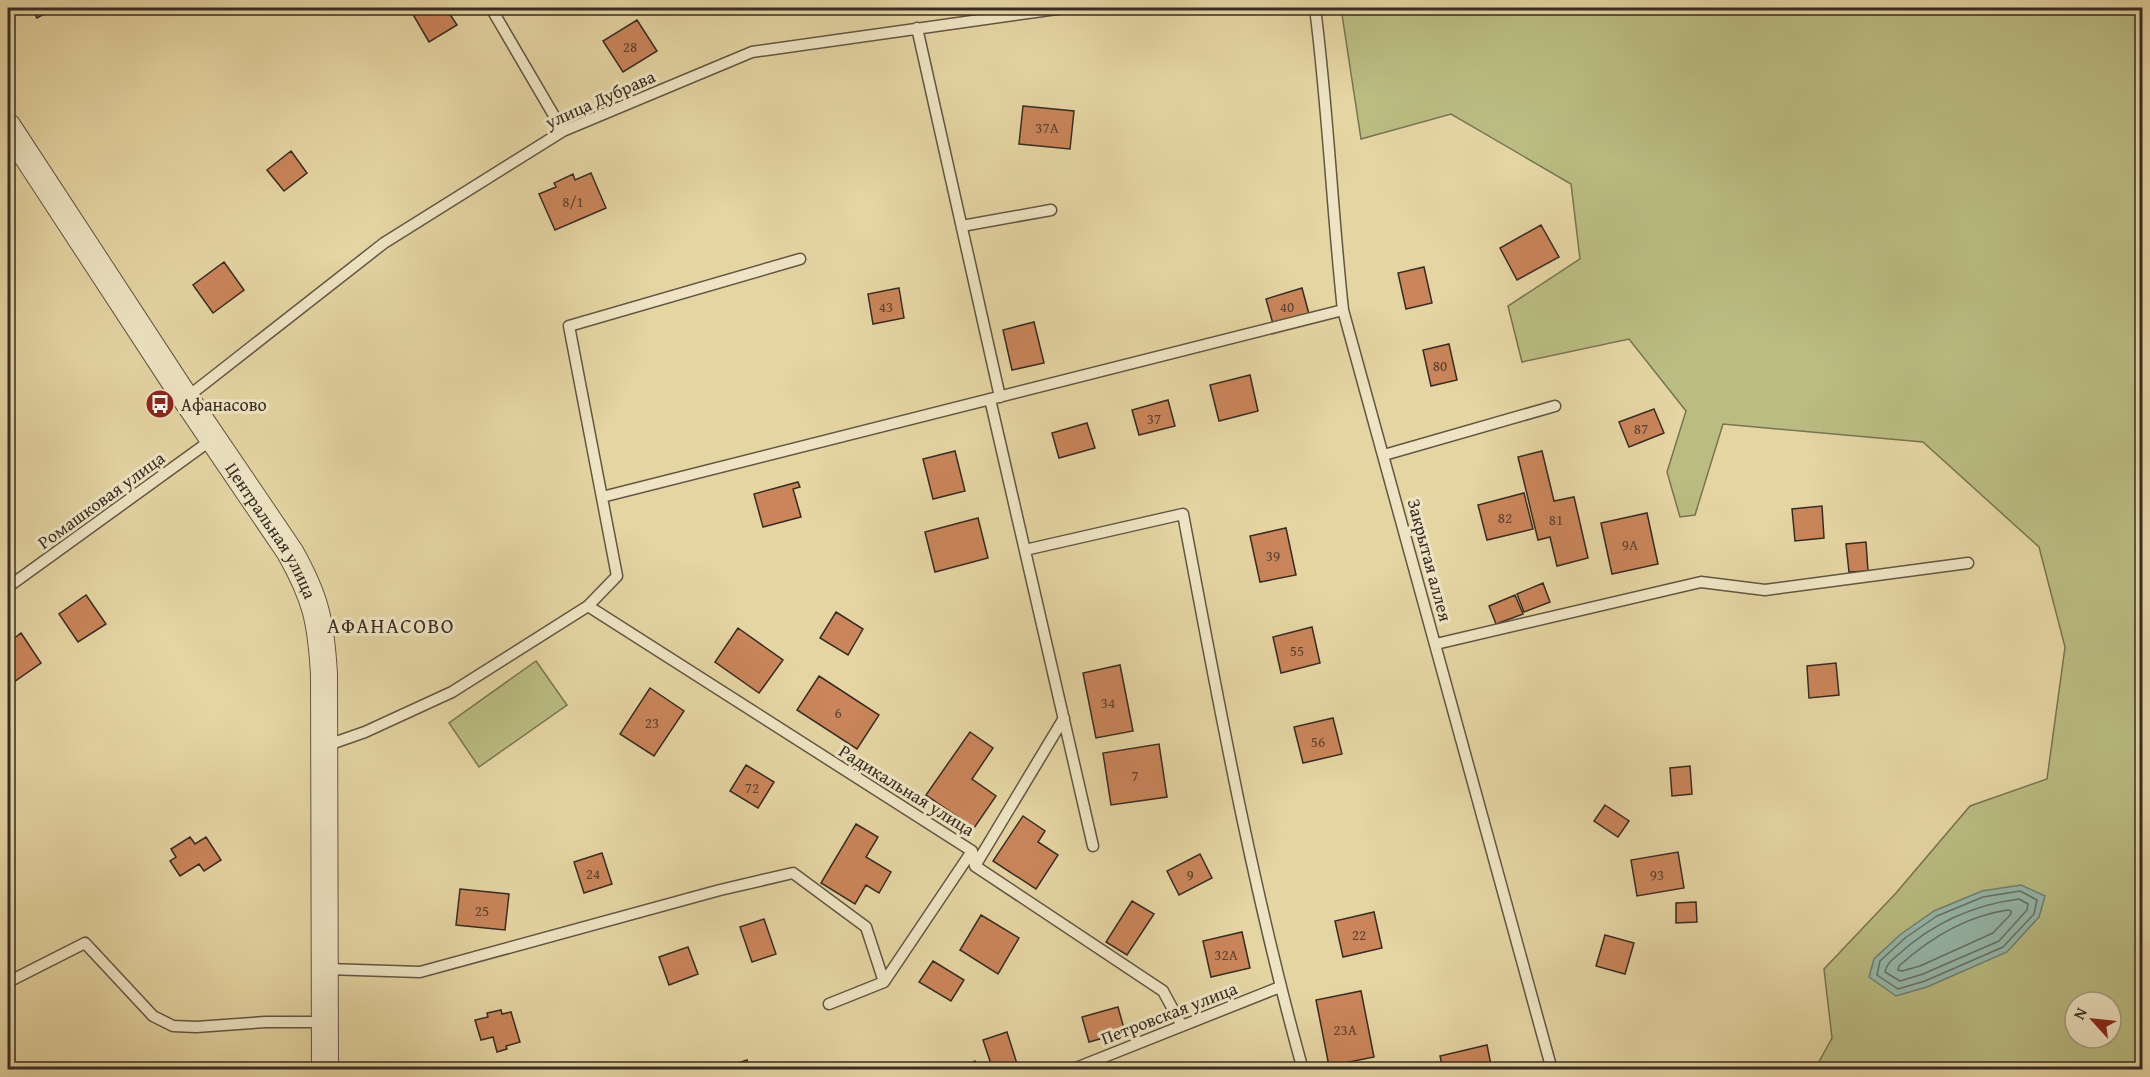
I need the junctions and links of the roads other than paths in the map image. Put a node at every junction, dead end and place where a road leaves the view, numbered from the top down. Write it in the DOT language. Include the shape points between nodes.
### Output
graph roads {
  1 [pos="491,8"];
  2 [pos="1064,8"];
  3 [pos="1077,8"];
  4 [pos="1122,8"];
  5 [pos="1315,8"];
  6 [pos="918,28"];
  7 [pos="8,127"];
  8 [pos="562,131"];
  9 [pos="1051,210"];
  10 [pos="962,226"];
  11 [pos="800,259"];
  12 [pos="1344,310"];
  13 [pos="186,398"];
  14 [pos="995,398"];
  15 [pos="1555,406"];
  16 [pos="214,438"];
  17 [pos="1384,454"];
  18 [pos="602,497"];
  19 [pos="1025,550"];
  20 [pos="1968,563"];
  21 [pos="8,587"];
  22 [pos="588,606"];
  23 [pos="1436,644"];
  24 [pos="1064,718"];
  25 [pos="324,746"];
  26 [pos="1093,846"];
  27 [pos="972,851"];
  28 [pos="975,866"];
  29 [pos="326,969"];
  30 [pos="8,982"];
  31 [pos="884,982"];
  32 [pos="1280,987"];
  33 [pos="829,1004"];
  34 [pos="326,1022"];
  35 [pos="1182,1026"];
  36 [pos="325,1070"];
  37 [pos="1071,1070"];
  38 [pos="1303,1070"];
  39 [pos="1552,1070"];
  1 -- 8 [label="lane"];
  2 -- 6 [label="lane, улица Дубрава"];
  3 -- 4 [label="lane"];
  5 -- 12 [label="lane, Закрытая аллея"];
  6 -- 8 [label="lane, улица Дубрава" via="752,52"];
  6 -- 10 [label="lane"];
  7 -- 13 [label="street, Центральная улица"];
  8 -- 13 [label="lane, улица Дубрава" via="384,243"];
  9 -- 10 [label="lane"];
  10 -- 14 [label="lane"];
  11 -- 18 [label="lane" via="569,326"];
  12 -- 14 [label="lane"];
  12 -- 17 [label="lane, Закрытая аллея"];
  13 -- 16 [label="street, Центральная улица"];
  14 -- 18 [label="lane"];
  14 -- 19 [label="lane"];
  15 -- 17 [label="lane"];
  16 -- 21 [label="lane, Ромашковая улица"];
  16 -- 25 [label="street, Центральная улица" via="290,552 316,606 322,633"];
  17 -- 23 [label="lane, Закрытая аллея"];
  18 -- 22 [label="lane" via="617,576"];
  19 -- 24 [label="lane"];
  19 -- 32 [label="lane" via="1183,514 1215,687"];
  20 -- 23 [label="lane" via="1765,590 1701,582"];
  22 -- 25 [label="lane" via="452,692 365,732"];
  22 -- 27 [label="lane, Радикальная улица"];
  23 -- 39 [label="lane, Закрытая аллея"];
  24 -- 26 [label="lane"];
  24 -- 28 [label="lane"];
  25 -- 29 [label="street, Центральная улица"];
  27 -- 28 [label="lane, Радикальная улица"];
  27 -- 31 [label="lane"];
  28 -- 35 [label="lane, Радикальная улица" via="1163,991"];
  29 -- 31 [label="lane" via="420,972 793,873 866,927"];
  29 -- 34 [label="street, Центральная улица"];
  30 -- 34 [label="lane" via="85,943 153,1016 173,1026"];
  31 -- 33 [label="lane"];
  32 -- 35 [label="lane, Петровская улица"];
  32 -- 38 [label="lane"];
  34 -- 36 [label="street, Центральная улица"];
  35 -- 37 [label="lane, Петровская улица"];
}
